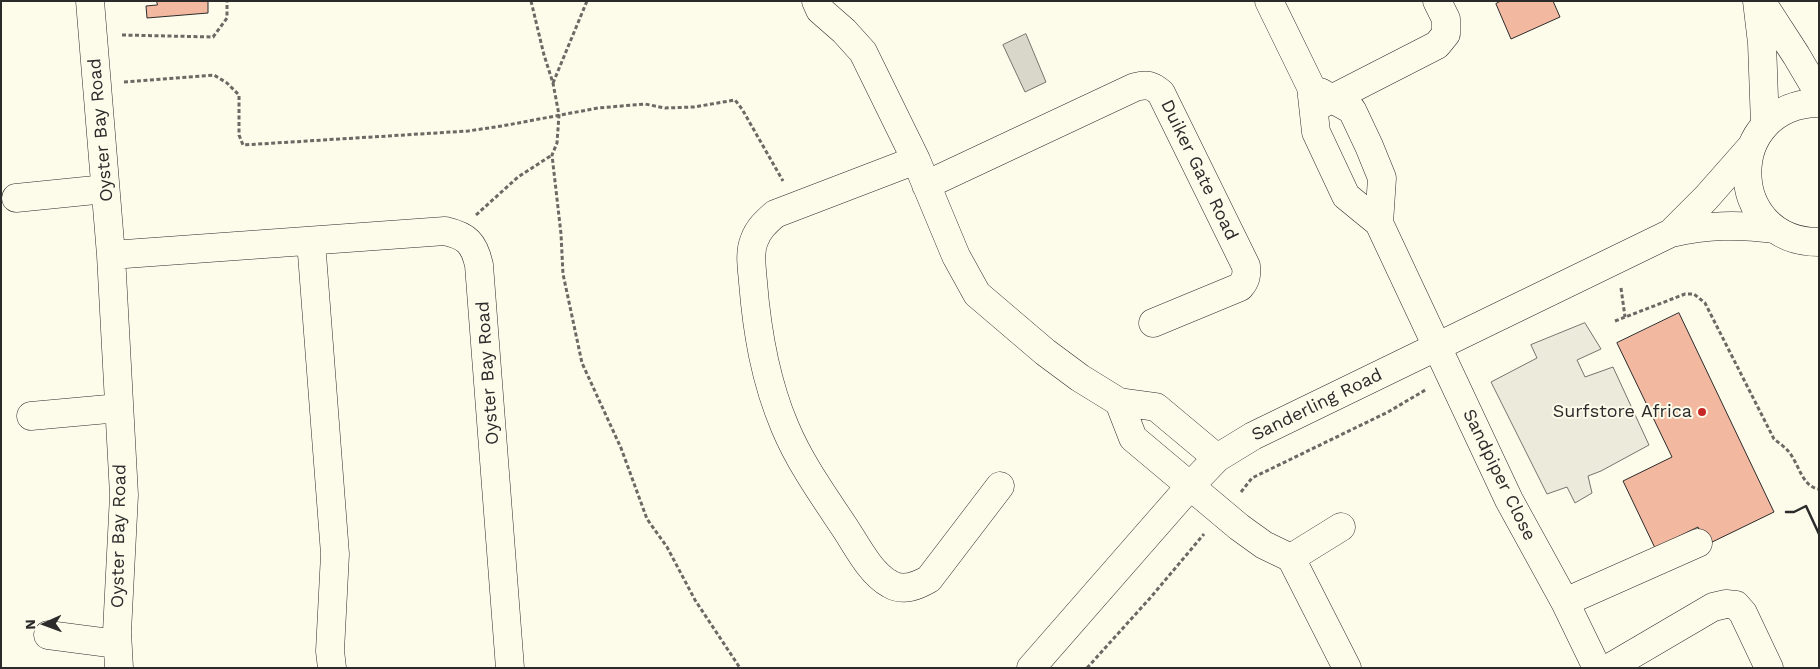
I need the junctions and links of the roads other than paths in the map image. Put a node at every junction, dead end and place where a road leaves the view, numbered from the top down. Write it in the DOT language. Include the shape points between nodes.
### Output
graph roads {
  1 [pos="90,1"];
  2 [pos="816,1"];
  3 [pos="1269,1"];
  4 [pos="1437,1"];
  5 [pos="1757,1"];
  6 [pos="1761,1"];
  7 [pos="1819,94"];
  8 [pos="1319,98"];
  9 [pos="1819,103"];
  10 [pos="1765,125"];
  11 [pos="1751,147"];
  12 [pos="916,160"];
  13 [pos="926,185"];
  14 [pos="106,189"];
  15 [pos="16,198"];
  16 [pos="1379,223"];
  17 [pos="1671,233"];
  18 [pos="1782,234"];
  19 [pos="311,241"];
  20 [pos="1819,242"];
  21 [pos="111,255"];
  22 [pos="1819,265"];
  23 [pos="1153,323"];
  24 [pos="1436,346"];
  25 [pos="1119,402"];
  26 [pos="119,408"];
  27 [pos="31,416"];
  28 [pos="1217,458"];
  29 [pos="1191,485"];
  30 [pos="1000,486"];
  31 [pos="1341,527"];
  32 [pos="1698,543"];
  33 [pos="1291,558"];
  34 [pos="1565,602"];
  35 [pos="48,636"];
  36 [pos="118,656"];
  37 [pos="332,668"];
  38 [pos="510,668"];
  39 [pos="1031,668"];
  40 [pos="1347,668"];
  41 [pos="1597,668"];
  42 [pos="1609,668"];
  43 [pos="1769,668"];
  1 -- 14 [label="street, Oyster Bay Road"];
  2 -- 12 [label="street" via="820,10 864,52"];
  3 -- 8 [label="street"];
  4 -- 8 [label="street" via="1446,19 1446,34 1438,45"];
  5 -- 10 [label="street"];
  6 -- 7 [label="street"];
  8 -- 16 [label="street" via="1316,132 1346,196"];
  8 -- 16 [label="street" via="1352,110 1370,146 1382,178"];
  9 -- 10 [label="street" via="1788,108"];
  10 -- 11 [label="street"];
  11 -- 17 [label="street, Sanderling Road"];
  11 -- 18 [label="street" via="1746,165 1752,201 1761,216"];
  12 -- 13 [label="street"];
  12 -- 30 [label="street" via="775,214 762,225 753,242 751,260 756,324 764,362 785,427 809,474 869,564 891,585 904,588 918,586 929,579"];
  13 -- 23 [label="street, Duiker Gate Road" via="1135,87 1153,86 1161,93 1247,273 1240,287"];
  13 -- 25 [label="street" via="956,256 977,294 1045,352"];
  14 -- 15 [label="street"];
  14 -- 21 [label="street, Oyster Bay Road"];
  16 -- 24 [label="street, Sandpiper Close"];
  17 -- 18 [label="street, Sanderling Road" via="1722,225 1750,226"];
  17 -- 24 [label="street, Sanderling Road"];
  18 -- 20 [label="street, Sanderling Road" via="1807,242"];
  18 -- 22 [label="street"];
  19 -- 21 [label="street"];
  19 -- 37 [label="street" via="335,554"];
  19 -- 38 [label="street, Oyster Bay Road" via="445,231 459,234 476,252"];
  21 -- 26 [label="street, Oyster Bay Road"];
  24 -- 28 [label="street, Sanderling Road" via="1253,436"];
  24 -- 34 [label="street, Sandpiper Close" via="1509,500"];
  25 -- 28 [label="street" via="1156,407"];
  25 -- 29 [label="street" via="1133,438"];
  26 -- 27 [label="street"];
  26 -- 36 [label="street, Oyster Bay Road" via="124,496"];
  28 -- 29 [label="street, Sanderling Road"];
  29 -- 33 [label="street" via="1264,545"];
  29 -- 39 [label="street, Sanderling Road"];
  31 -- 33 [label="street"];
  32 -- 34 [label="street"];
  33 -- 40 [label="street"];
  34 -- 41 [label="street, Sandpiper Close"];
  35 -- 36 [label="street"];
  42 -- 43 [label="street" via="1713,608 1726,604 1736,605 1743,613"];
}
